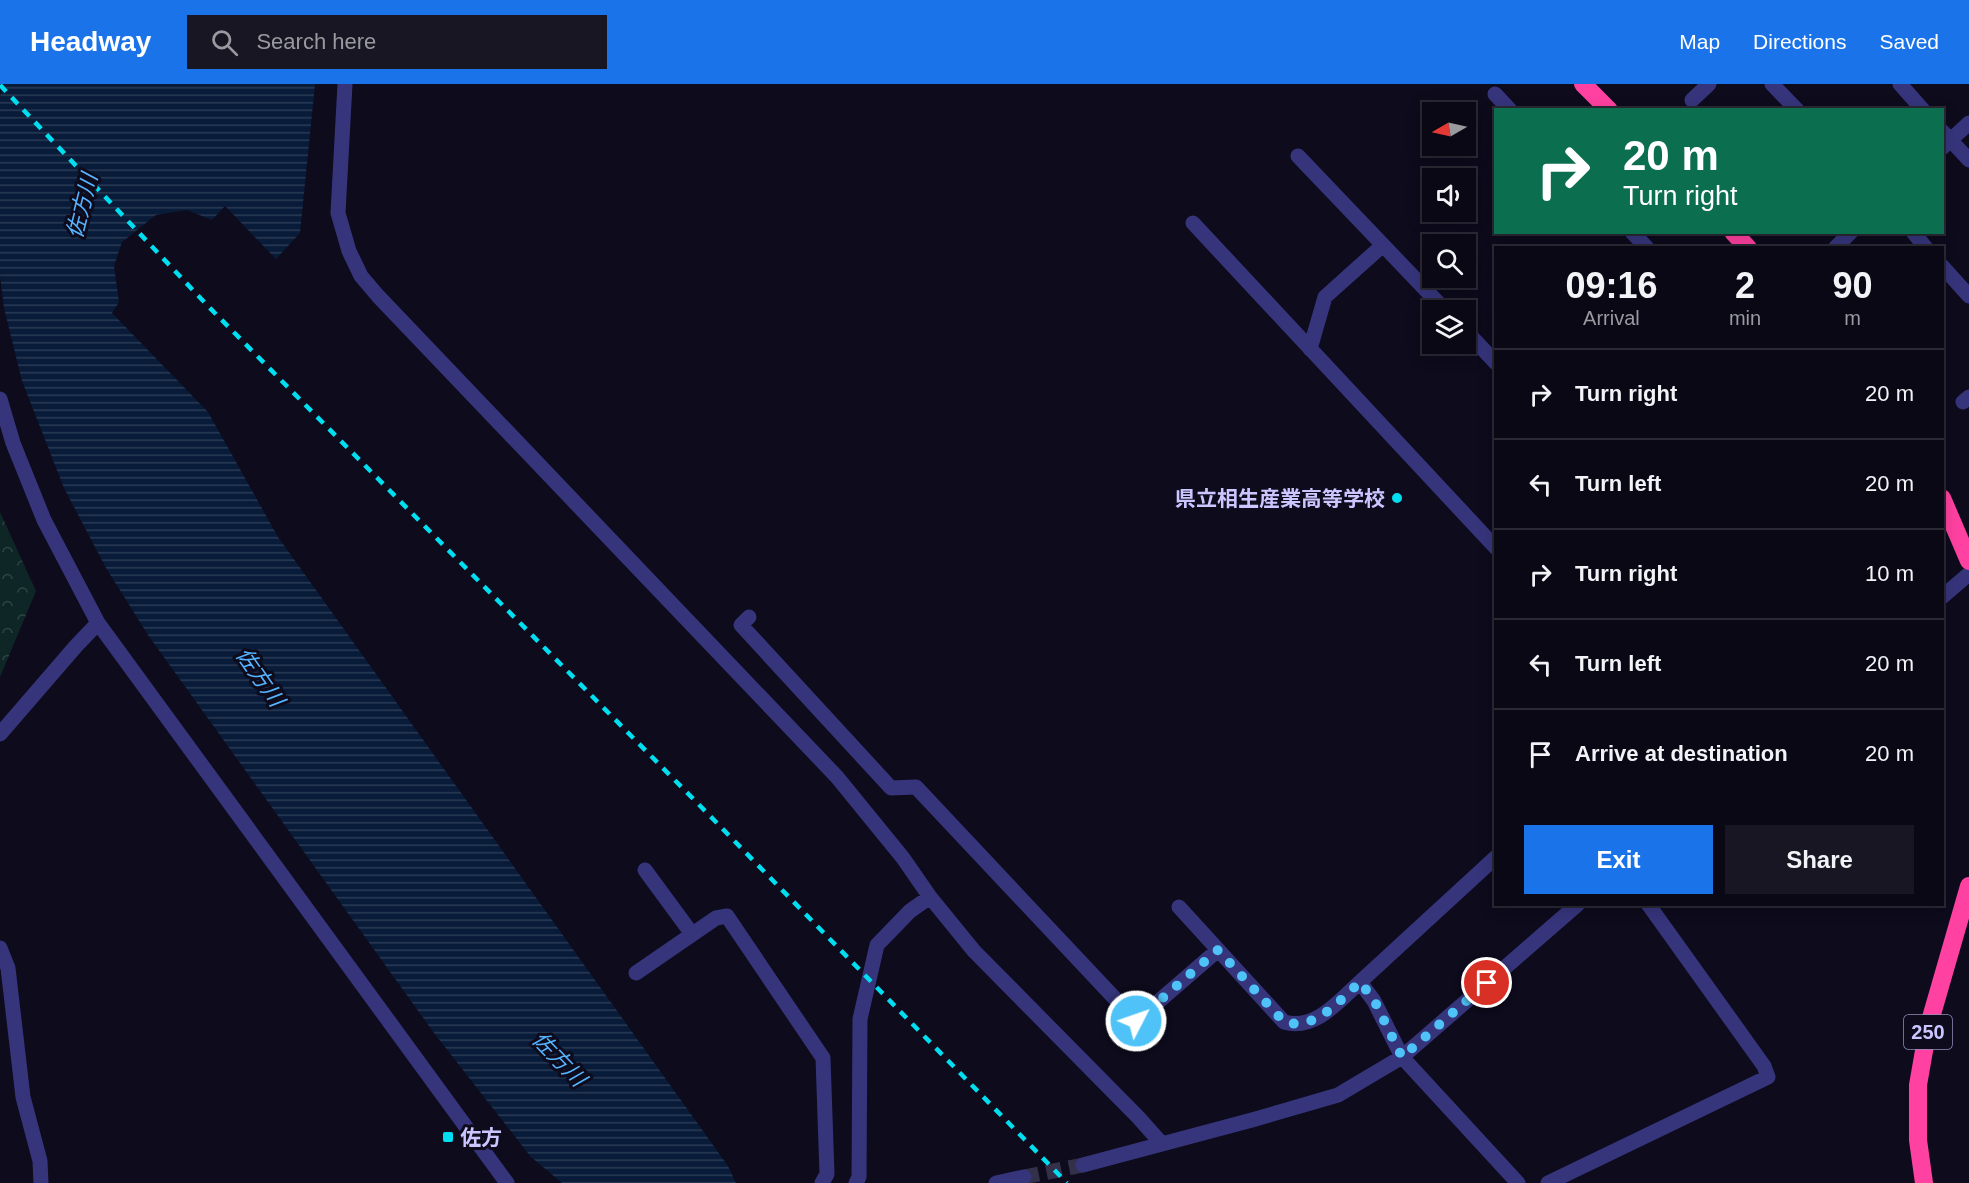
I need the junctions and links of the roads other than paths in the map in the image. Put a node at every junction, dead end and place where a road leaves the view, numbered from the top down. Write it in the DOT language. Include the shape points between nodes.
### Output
graph roads {
  1 [pos="345,84"];
  2 [pos="1583,84"];
  3 [pos="1709,84"];
  4 [pos="1772,84"];
  5 [pos="1900,84"];
  6 [pos="1495,94"];
  7 [pos="1692,100"];
  8 [pos="1508,108"];
  9 [pos="1607,108"];
  10 [pos="1795,108"];
  11 [pos="1921,108"];
  12 [pos="1969,123"];
  13 [pos="1945,140"];
  14 [pos="1298,156"];
  15 [pos="1969,159"];
  16 [pos="1193,223"];
  17 [pos="1634,234"];
  18 [pos="1735,234"];
  19 [pos="1849,234"];
  20 [pos="1915,234"];
  21 [pos="1383,245"];
  22 [pos="1645,246"];
  23 [pos="1746,246"];
  24 [pos="1837,246"];
  25 [pos="1924,246"];
  26 [pos="1944,268"];
  27 [pos="1969,296"];
  28 [pos="1435,300"];
  29 [pos="1476,342"];
  30 [pos="1310,349"];
  31 [pos="1494,361"];
  32 [pos="0,399"];
  33 [pos="1944,503"];
  34 [pos="1494,547"];
  35 [pos="1969,561"];
  36 [pos="1969,574"];
  37 [pos="1944,595"];
  38 [pos="749,617"];
  39 [pos="98,623"];
  40 [pos="0,734"];
  41 [pos="1494,859"];
  42 [pos="645,870"];
  43 [pos="1969,886"];
  44 [pos="930,897"];
  45 [pos="1576,906"];
  46 [pos="1649,906"];
  47 [pos="1179,908"];
  48 [pos="692,934"];
  49 [pos="0,948"];
  50 [pos="1218,950"];
  51 [pos="636,973"];
  52 [pos="1360,982"];
  53 [pos="1402,1057"];
  54 [pos="1162,1144"];
  55 [pos="1083,1165"];
  56 [pos="1024,1177"];
  57 [pos="41,1183"];
  58 [pos="507,1183"];
  59 [pos="822,1183"];
  60 [pos="856,1183"];
  61 [pos="996,1183"];
  62 [pos="1518,1183"];
  63 [pos="1548,1183"];
  64 [pos="1924,1183"];
  1 -- 44 [label="street" via="338,213 361,276 837,777"];
  2 -- 9 [label="highway"];
  3 -- 7 [label="street"];
  4 -- 10 [label="street"];
  5 -- 11 [label="street"];
  6 -- 8 [label="street"];
  12 -- 13 [label="street"];
  13 -- 15 [label="street"];
  14 -- 21 [label="street"];
  16 -- 30 [label="street"];
  17 -- 22 [label="street"];
  18 -- 23 [label="highway"];
  19 -- 24 [label="street"];
  20 -- 25 [label="street"];
  21 -- 28 [label="street"];
  21 -- 30 [label="street" via="1326,297"];
  26 -- 27 [label="street"];
  29 -- 31 [label="street"];
  30 -- 34 [label="street"];
  32 -- 39 [label="street" via="44,520"];
  33 -- 35 [label="highway"];
  36 -- 37 [label="street"];
  38 -- 50 [label="street" via="741,625 891,788 916,787 1136,1021"];
  39 -- 40 [label="street"];
  39 -- 58 [label="street"];
  41 -- 52 [label="street"];
  42 -- 48 [label="street"];
  43 -- 64 [label="highway, 250" via="1928,1028 1918,1085 1918,1140"];
  44 -- 54 [label="street" via="974,951"];
  44 -- 60 [label="street" via="910,911 877,945 860,1019"];
  45 -- 53 [label="street"];
  46 -- 63 [label="street" via="1768,1077"];
  47 -- 50 [label="street"];
  48 -- 51 [label="street"];
  48 -- 59 [label="street" via="716,918 727,916 823,1058 827,1174"];
  49 -- 57 [label="street" via="8,968 23,1097 40,1161"];
  50 -- 52 [label="street" via="1284,1022 1296,1025 1322,1016"];
  52 -- 53 [label="street" via="1374,1000"];
  53 -- 54 [label="street" via="1338,1095"];
  53 -- 62 [label="street"];
  54 -- 55 [label="street"];
  56 -- 61 [label="street"];
}
